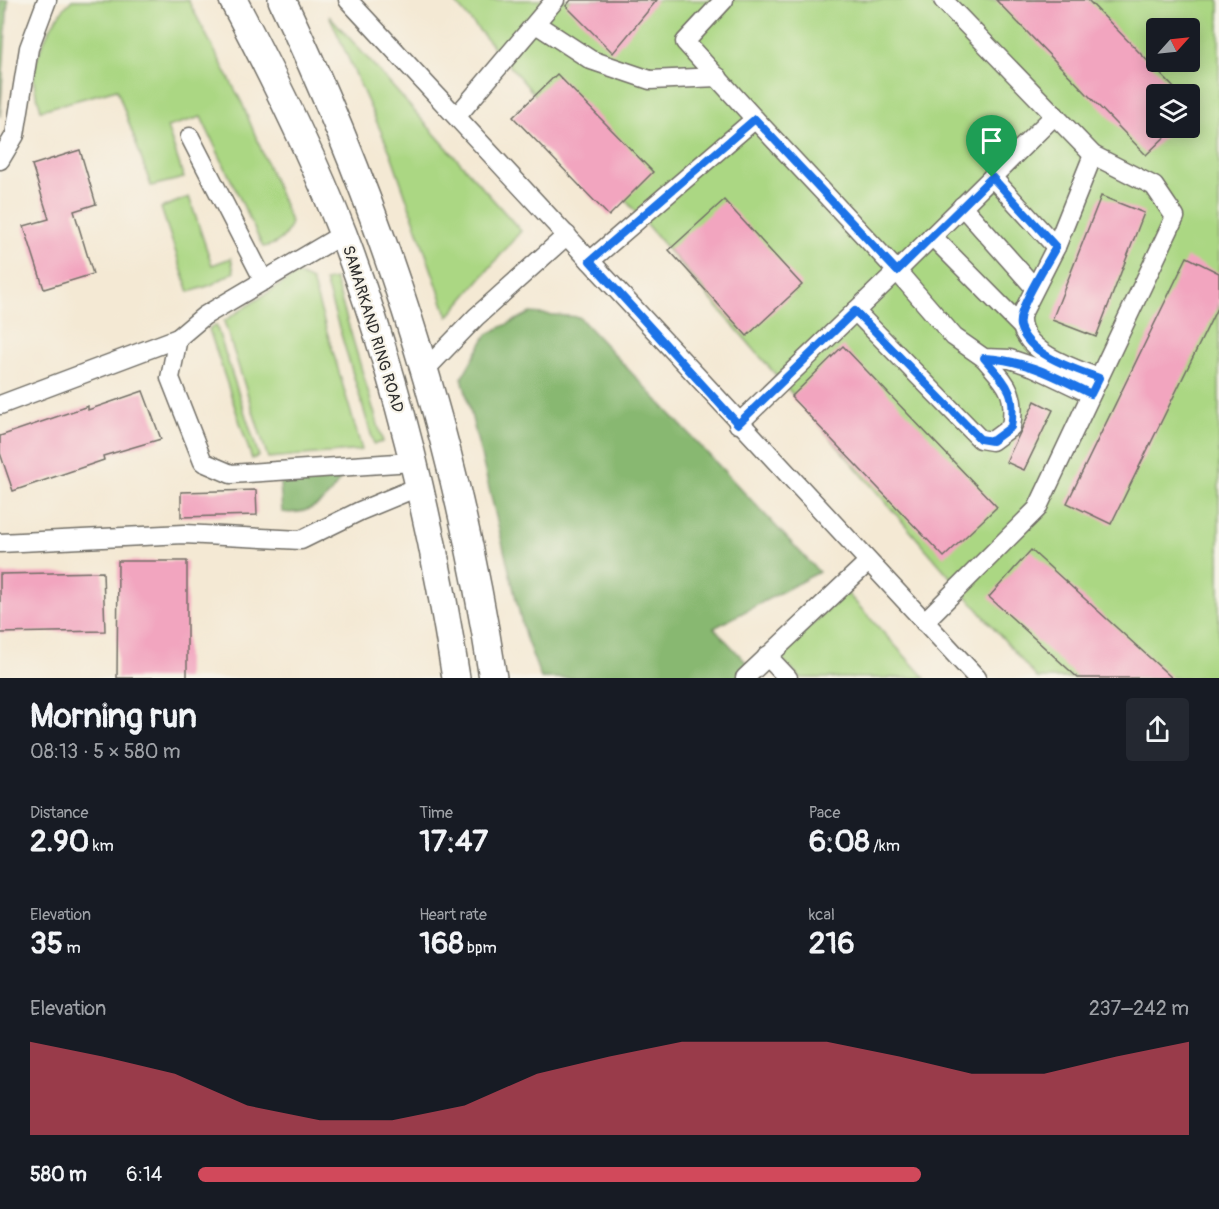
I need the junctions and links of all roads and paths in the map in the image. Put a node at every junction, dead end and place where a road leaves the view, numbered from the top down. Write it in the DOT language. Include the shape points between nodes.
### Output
graph roads {
  1 [pos="47,0"];
  2 [pos="233,0"];
  3 [pos="282,0"];
  4 [pos="348,0"];
  5 [pos="555,0"];
  6 [pos="724,0"];
  7 [pos="943,0"];
  8 [pos="536,24"];
  9 [pos="717,77"];
  10 [pos="1055,115"];
  11 [pos="457,116"];
  12 [pos="755,119"];
  13 [pos="190,137"];
  14 [pos="1094,154"];
  15 [pos="0,160"];
  16 [pos="992,177"];
  17 [pos="962,206"];
  18 [pos="343,234"];
  19 [pos="567,235"];
  20 [pos="932,237"];
  21 [pos="1056,247"];
  22 [pos="590,261"];
  23 [pos="897,271"];
  24 [pos="264,281"];
  25 [pos="1034,286"];
  26 [pos="855,311"];
  27 [pos="1020,325"];
  28 [pos="178,338"];
  29 [pos="984,358"];
  30 [pos="425,370"];
  31 [pos="1095,386"];
  32 [pos="0,405"];
  33 [pos="738,424"];
  34 [pos="415,474"];
  35 [pos="0,543"];
  36 [pos="472,562"];
  37 [pos="868,562"];
  38 [pos="924,622"];
  39 [pos="767,656"];
  40 [pos="970,675"];
  41 [pos="440,678"];
  42 [pos="456,678"];
  43 [pos="493,678"];
  44 [pos="506,678"];
  45 [pos="745,678"];
  46 [pos="788,678"];
  1 -- 15 [label="street" via="29,48 15,135"];
  2 -- 18 [label="highway, SAMARKAND RING ROAD" via="313,162"];
  3 -- 30 [label="highway" via="369,198"];
  4 -- 11 [label="street"];
  5 -- 8 [label="street"];
  6 -- 9 [label="street" via="686,42"];
  7 -- 10 [label="street"];
  8 -- 9 [label="street" via="591,60 650,80"];
  8 -- 11 [label="street"];
  9 -- 12 [label="street"];
  10 -- 14 [label="street"];
  10 -- 16 [label="street"];
  11 -- 19 [label="street"];
  12 -- 22 [label="street"];
  12 -- 23 [label="street"];
  13 -- 24 [label="street"];
  14 -- 21 [label="street"];
  14 -- 31 [label="street" via="1154,186 1175,217"];
  16 -- 17 [label="street"];
  16 -- 21 [label="street"];
  17 -- 20 [label="street"];
  17 -- 25 [label="street"];
  18 -- 24 [label="street"];
  18 -- 34 [label="highway, SAMARKAND RING ROAD" via="384,358"];
  19 -- 22 [label="street"];
  19 -- 30 [label="street" via="476,317"];
  20 -- 23 [label="street"];
  20 -- 27 [label="street"];
  21 -- 25 [label="street"];
  22 -- 33 [label="street"];
  23 -- 26 [label="street"];
  23 -- 29 [label="street" via="954,337"];
  24 -- 28 [label="street" via="204,316"];
  25 -- 27 [label="street"];
  26 -- 29 [label="street" via="980,439 992,441 1011,427 1014,406 1011,389"];
  26 -- 33 [label="street"];
  27 -- 31 [label="street" via="1051,360"];
  28 -- 32 [label="street"];
  28 -- 34 [label="street" via="171,378 203,462 231,474"];
  29 -- 31 [label="street" via="1010,359"];
  30 -- 36 [label="highway"];
  31 -- 38 [label="street" via="1037,509"];
  33 -- 37 [label="street"];
  34 -- 35 [label="street" via="360,511 301,540 184,534"];
  34 -- 41 [label="highway"];
  34 -- 42 [label="highway, SAMARKAND RING ROAD"];
  36 -- 43 [label="highway"];
  36 -- 44 [label="highway"];
  37 -- 38 [label="street"];
  37 -- 39 [label="street"];
  38 -- 40 [label="street"];
  39 -- 45 [label="street"];
  39 -- 46 [label="street"];
}
